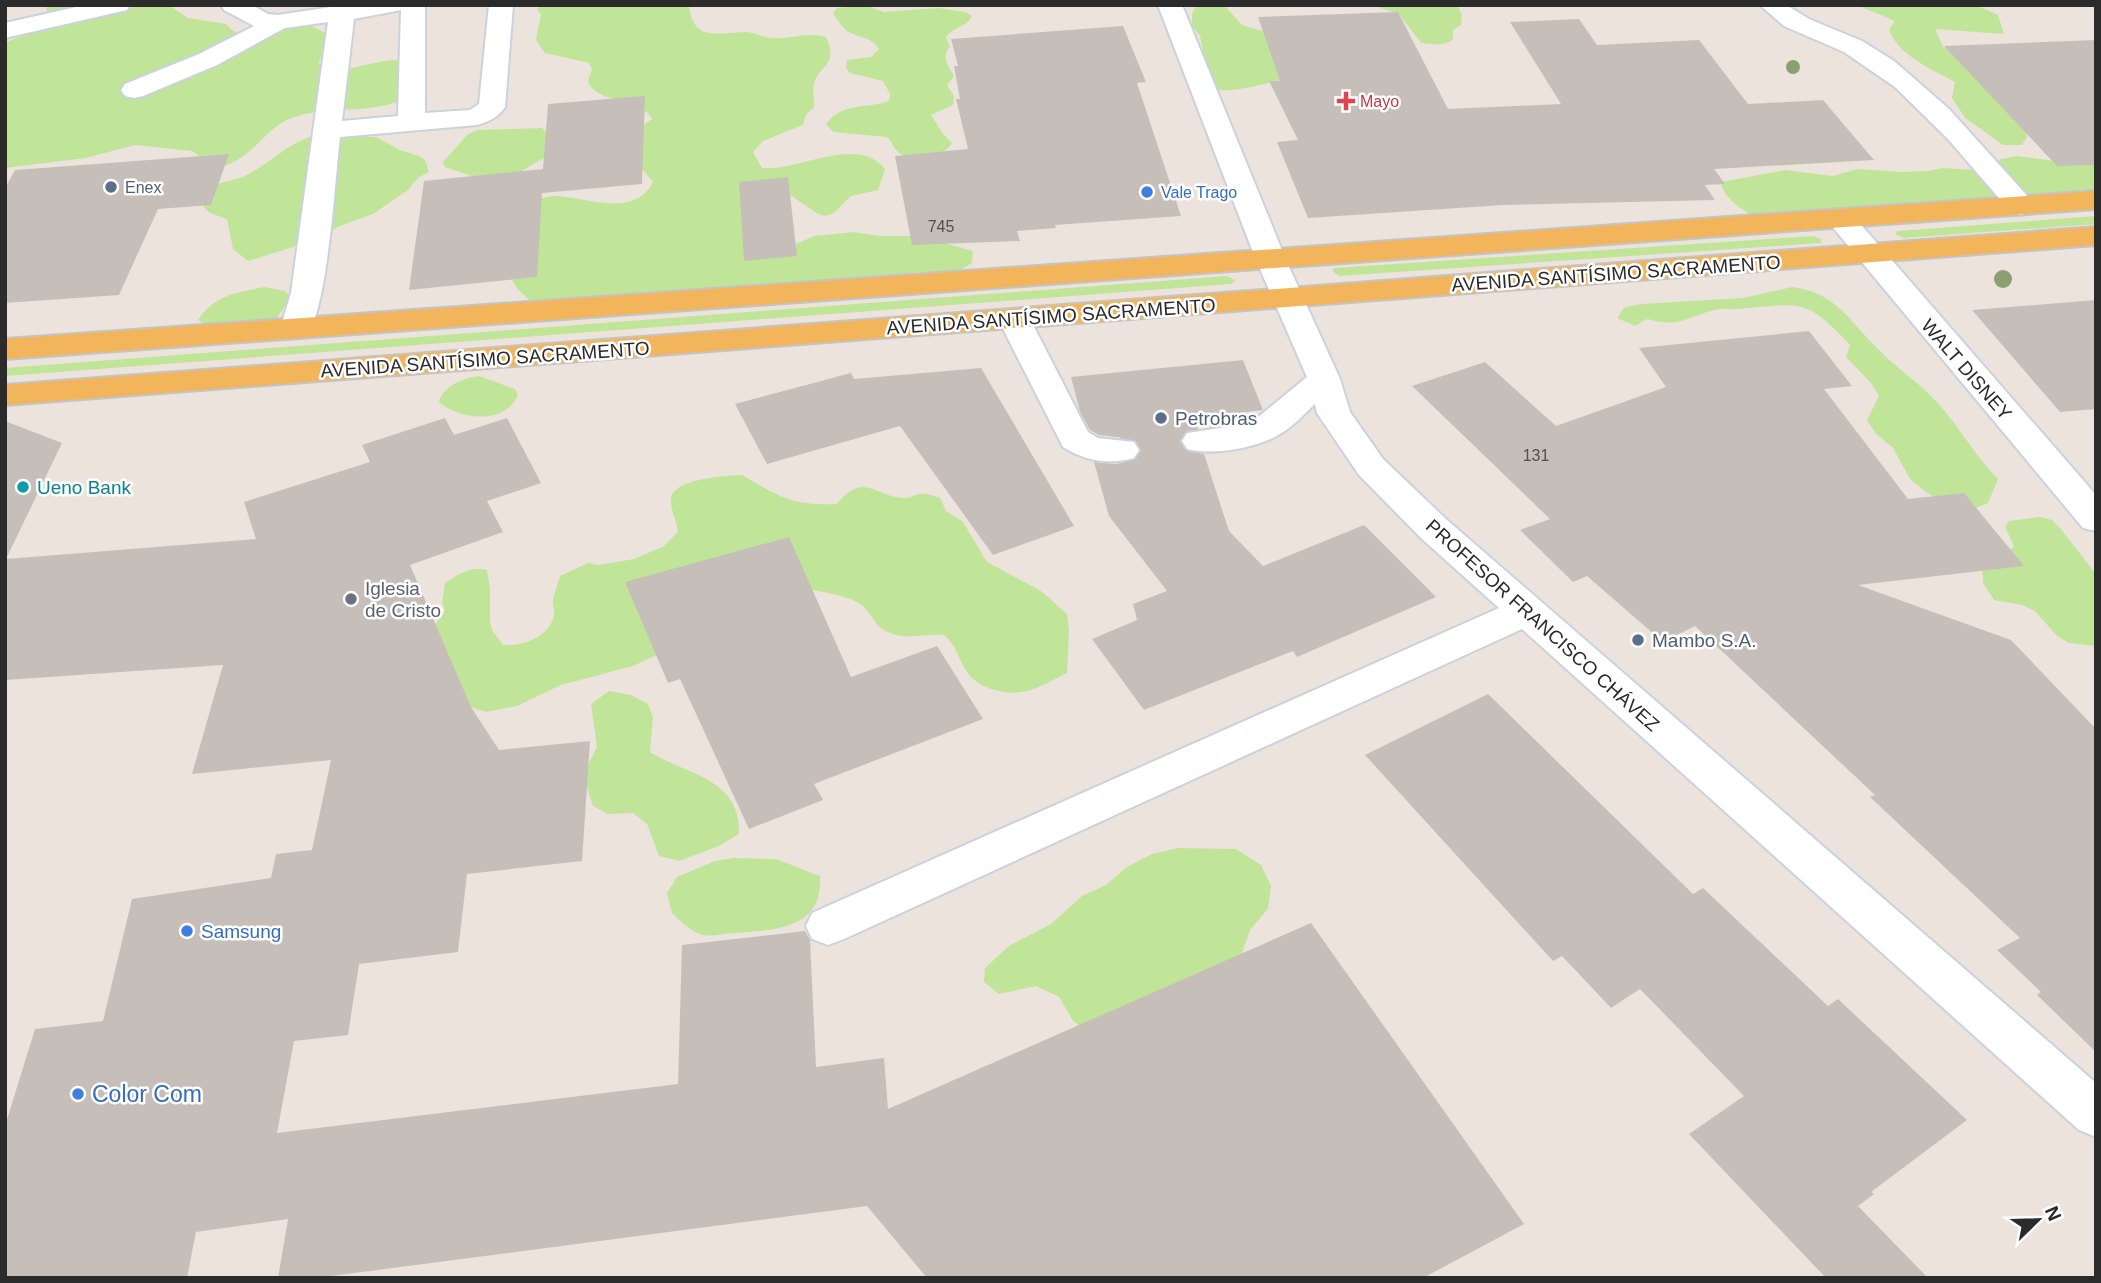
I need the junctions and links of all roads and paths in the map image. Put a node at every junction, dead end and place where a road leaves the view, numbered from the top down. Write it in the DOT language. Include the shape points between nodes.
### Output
graph roads {
  1 [pos="118,5"];
  2 [pos="233,5"];
  3 [pos="393,5"];
  4 [pos="413,5"];
  5 [pos="501,5"];
  6 [pos="1170,5"];
  7 [pos="1772,5"];
  8 [pos="342,13"];
  9 [pos="278,22"];
  10 [pos="5,31"];
  11 [pos="134,90"];
  12 [pos="411,122"];
  13 [pos="327,130"];
  14 [pos="2096,200"];
  15 [pos="2021,205"];
  16 [pos="1840,218"];
  17 [pos="2096,236"];
  18 [pos="1868,253"];
  19 [pos="1271,260"];
  20 [pos="1288,298"];
  21 [pos="1014,319"];
  22 [pos="296,329"];
  23 [pos="5,349"];
  24 [pos="1324,379"];
  25 [pos="5,395"];
  26 [pos="1199,441"];
  27 [pos="1122,450"];
  28 [pos="2096,519"];
  29 [pos="1527,611"];
  30 [pos="828,926"];
  31 [pos="2096,1114"];
  1 -- 10 [label="street"];
  2 -- 9 [label="street" via="262,21"];
  3 -- 8 [label="street"];
  4 -- 12 [label="street"];
  5 -- 12 [label="street" via="492,107 477,117"];
  6 -- 19 [label="street, PROFESOR FRANCISCO CHÁVEZ"];
  7 -- 15 [label="street" via="1784,17 1885,66 1919,95"];
  8 -- 9 [label="street"];
  8 -- 13 [label="street"];
  9 -- 11 [label="street" via="205,64"];
  12 -- 13 [label="street"];
  13 -- 22 [label="street" via="306,293"];
  14 -- 15 [label="main road, AVENIDA SANTÍSIMO SACRAMENTO"];
  15 -- 16 [label="main road, AVENIDA SANTÍSIMO SACRAMENTO"];
  16 -- 18 [label="street, WALT DISNEY"];
  16 -- 19 [label="main road, AVENIDA SANTÍSIMO SACRAMENTO"];
  17 -- 18 [label="main road, AVENIDA SANTÍSIMO SACRAMENTO"];
  18 -- 20 [label="main road, AVENIDA SANTÍSIMO SACRAMENTO"];
  18 -- 28 [label="street, WALT DISNEY"];
  19 -- 20 [label="street, PROFESOR FRANCISCO CHÁVEZ"];
  19 -- 22 [label="main road, AVENIDA SANTÍSIMO SACRAMENTO"];
  20 -- 21 [label="main road, AVENIDA SANTÍSIMO SACRAMENTO"];
  20 -- 24 [label="street, PROFESOR FRANCISCO CHÁVEZ"];
  21 -- 25 [label="main road, AVENIDA SANTÍSIMO SACRAMENTO"];
  21 -- 27 [label="street" via="1075,439 1091,449"];
  22 -- 23 [label="main road, AVENIDA SANTÍSIMO SACRAMENTO"];
  24 -- 26 [label="street" via="1269,426 1245,435"];
  24 -- 29 [label="street, PROFESOR FRANCISCO CHÁVEZ" via="1334,412 1371,467"];
  29 -- 30 [label="street"];
  29 -- 31 [label="street, PROFESOR FRANCISCO CHÁVEZ"];
}
